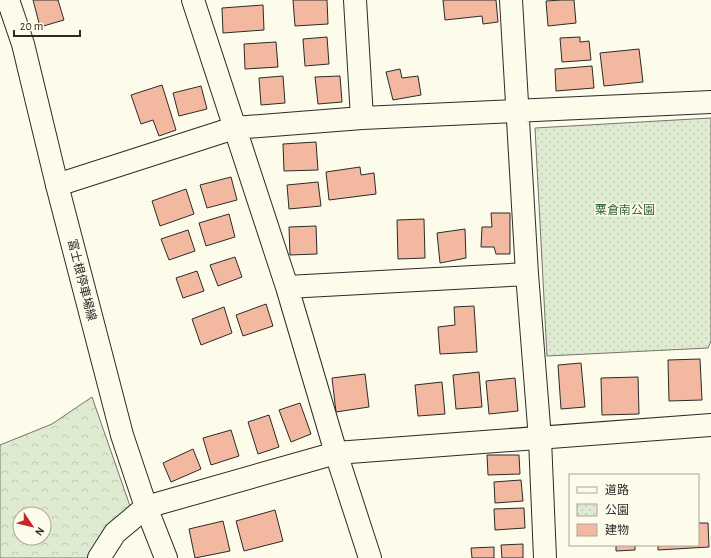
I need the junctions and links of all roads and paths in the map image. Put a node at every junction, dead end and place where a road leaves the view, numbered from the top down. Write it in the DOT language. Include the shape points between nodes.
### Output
graph roads {
  1 [pos="8,0"];
  2 [pos="193,0"];
  3 [pos="355,0"];
  4 [pos="511,0"];
  5 [pos="711,102"];
  6 [pos="517,110"];
  7 [pos="362,118"];
  8 [pos="234,128"];
  9 [pos="57,185"];
  10 [pos="527,274"];
  11 [pos="287,287"];
  12 [pos="711,425"];
  13 [pos="540,439"];
  14 [pos="336,453"];
  15 [pos="146,507"];
  16 [pos="99,558"];
  17 [pos="166,558"];
  18 [pos="370,558"];
  19 [pos="545,558"];
  1 -- 9 [label="street, 富士根停車場線" via="24,44"];
  2 -- 8 [label="street"];
  3 -- 7 [label="street"];
  4 -- 6 [label="street"];
  5 -- 6 [label="street"];
  6 -- 7 [label="street"];
  6 -- 10 [label="street"];
  7 -- 8 [label="street"];
  8 -- 9 [label="street"];
  8 -- 11 [label="street"];
  9 -- 15 [label="street, 富士根停車場線" via="122,435"];
  10 -- 11 [label="street"];
  10 -- 13 [label="street"];
  11 -- 14 [label="street"];
  12 -- 13 [label="street"];
  13 -- 14 [label="street"];
  13 -- 19 [label="street"];
  14 -- 15 [label="street"];
  14 -- 18 [label="street"];
  15 -- 16 [label="street" via="115,533"];
  15 -- 17 [label="street, 富士根停車場線"];
}
